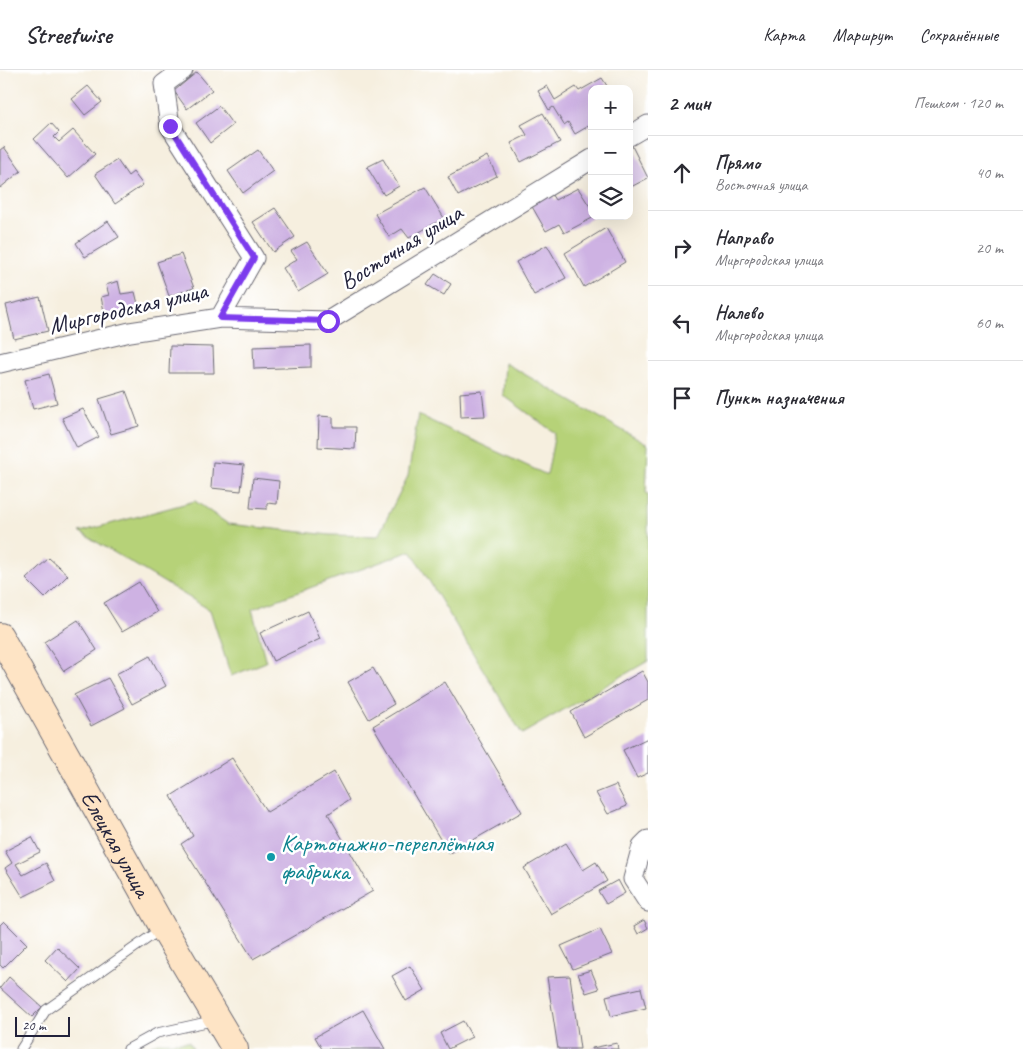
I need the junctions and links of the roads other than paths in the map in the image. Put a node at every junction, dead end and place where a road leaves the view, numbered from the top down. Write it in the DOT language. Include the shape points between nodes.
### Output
graph roads {
  1 [pos="184,70"];
  2 [pos="648,125"];
  3 [pos="633,134"];
  4 [pos="588,161"];
  5 [pos="220,318"];
  6 [pos="0,363"];
  7 [pos="0,636"];
  8 [pos="648,840"];
  9 [pos="640,875"];
  10 [pos="648,902"];
  11 [pos="163,928"];
  12 [pos="218,1019"];
  13 [pos="21,1049"];
  14 [pos="128,1049"];
  15 [pos="235,1049"];
  1 -- 5 [label="street, Миргородская улица" via="164,84 170,126 254,258"];
  2 -- 3 [label="street"];
  4 -- 5 [label="street, Восточная улица" via="328,321"];
  5 -- 6 [label="street, Миргородская улица" via="130,332"];
  7 -- 11 [label="main road, Елецкая улица"];
  8 -- 9 [label="street" via="642,846"];
  9 -- 10 [label="street"];
  11 -- 12 [label="main road, Елецкая улица"];
  11 -- 13 [label="lane" via="46,1010"];
  12 -- 14 [label="lane" via="157,1033"];
  12 -- 15 [label="main road, Елецкая улица"];
}
